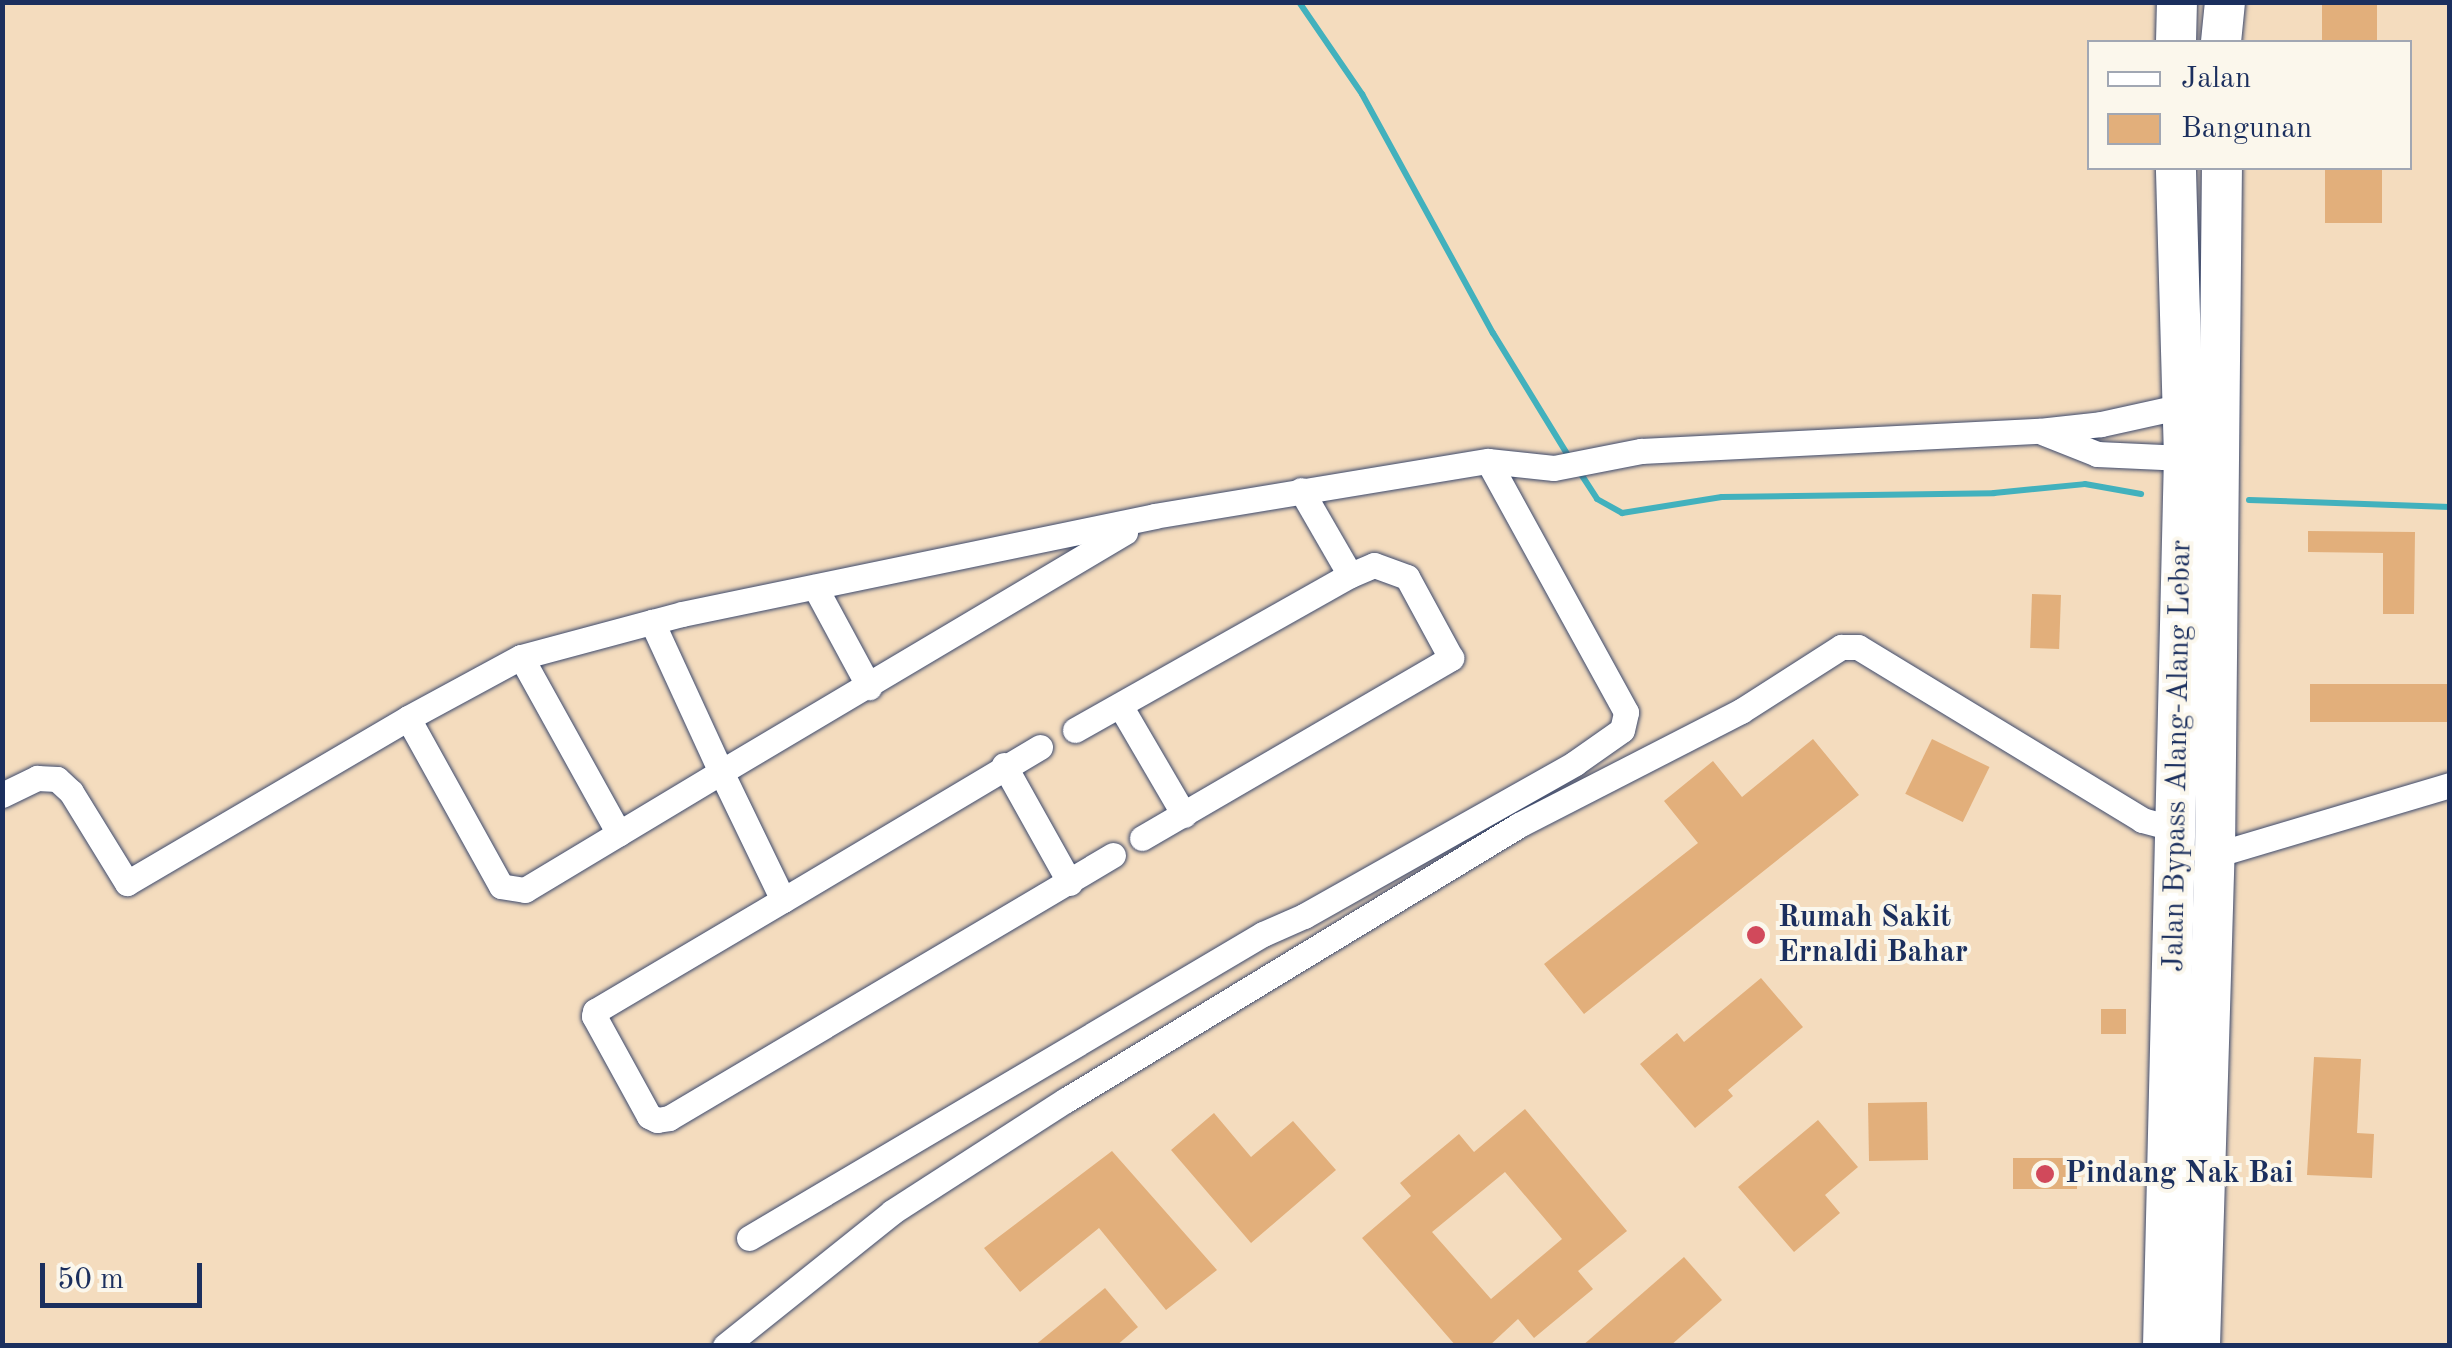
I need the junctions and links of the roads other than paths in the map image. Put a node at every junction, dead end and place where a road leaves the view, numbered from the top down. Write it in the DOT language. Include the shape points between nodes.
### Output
graph roads {
  1 [pos="2177,2"];
  2 [pos="2224,2"];
  3 [pos="2176,40"];
  4 [pos="2222,40"];
  5 [pos="2176,170"];
  6 [pos="2222,170"];
  7 [pos="2183,406"];
  8 [pos="2039,431"];
  9 [pos="1488,461"];
  10 [pos="2198,488"];
  11 [pos="1300,490"];
  12 [pos="1154,516"];
  13 [pos="1350,574"];
  14 [pos="815,587"];
  15 [pos="652,622"];
  16 [pos="520,657"];
  17 [pos="869,687"];
  18 [pos="1121,707"];
  19 [pos="408,718"];
  20 [pos="1075,730"];
  21 [pos="1040,747"];
  22 [pos="1004,766"];
  23 [pos="721,772"];
  24 [pos="2450,785"];
  25 [pos="2,795"];
  26 [pos="1184,815"];
  27 [pos="2175,829"];
  28 [pos="619,834"];
  29 [pos="1142,838"];
  30 [pos="1113,855"];
  31 [pos="2214,856"];
  32 [pos="1070,883"];
  33 [pos="783,900"];
  34 [pos="750,1238"];
  35 [pos="725,1346"];
  36 [pos="2163,1346"];
  37 [pos="2200,1346"];
  1 -- 3 [label="highway"];
  2 -- 4 [label="highway"];
  5 -- 7 [label="highway, Jalan Bypass Alang-Alang Lebar"];
  6 -- 10 [label="highway, Jalan Bypass Alang-Alang Lebar"];
  7 -- 8 [label="street"];
  7 -- 10 [label="highway, Jalan Bypass Alang-Alang Lebar"];
  8 -- 9 [label="street" via="1642,452 1554,468"];
  8 -- 10 [label="street"];
  9 -- 11 [label="street"];
  9 -- 34 [label="street" via="1626,712 1622,730 1576,763 1263,934"];
  10 -- 27 [label="highway, Jalan Bypass Alang-Alang Lebar"];
  10 -- 31 [label="highway, Jalan Bypass Alang-Alang Lebar"];
  11 -- 12 [label="street"];
  11 -- 13 [label="street"];
  12 -- 14 [label="street"];
  12 -- 17 [label="street"];
  13 -- 18 [label="street"];
  13 -- 26 [label="street" via="1374,565 1407,577 1450,658"];
  14 -- 15 [label="street"];
  14 -- 17 [label="street"];
  15 -- 16 [label="street"];
  15 -- 23 [label="street"];
  16 -- 19 [label="street"];
  16 -- 28 [label="street"];
  17 -- 23 [label="street"];
  18 -- 20 [label="street"];
  18 -- 26 [label="street"];
  19 -- 25 [label="street" via="127,882 57,779 38,778"];
  19 -- 28 [label="street" via="501,886 525,890"];
  21 -- 22 [label="street"];
  22 -- 32 [label="street"];
  22 -- 33 [label="street"];
  23 -- 28 [label="street"];
  23 -- 33 [label="street"];
  24 -- 31 [label="street"];
  26 -- 29 [label="street"];
  27 -- 35 [label="street" via="2142,820 1858,647 1840,646 1741,711 1520,825 1066,1100 892,1212"];
  27 -- 36 [label="highway, Jalan Bypass Alang-Alang Lebar"];
  30 -- 32 [label="street"];
  31 -- 37 [label="highway, Jalan Bypass Alang-Alang Lebar"];
  32 -- 33 [label="street" via="669,1118 649,1116 595,1010"];
}
